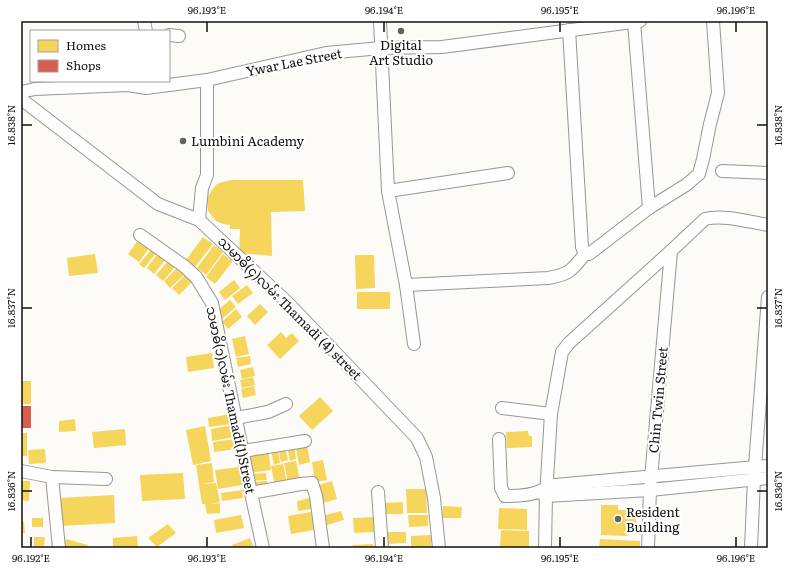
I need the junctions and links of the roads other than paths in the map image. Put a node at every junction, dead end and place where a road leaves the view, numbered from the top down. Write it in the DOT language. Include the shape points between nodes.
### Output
graph roads {
  1 [pos="380,21"];
  2 [pos="637,21"];
  3 [pos="713,21"];
  4 [pos="569,30"];
  5 [pos="381,48"];
  6 [pos="207,80"];
  7 [pos="21,92"];
  8 [pos="21,99"];
  9 [pos="722,171"];
  10 [pos="508,172"];
  11 [pos="768,173"];
  12 [pos="388,191"];
  13 [pos="648,208"];
  14 [pos="199,220"];
  15 [pos="768,225"];
  16 [pos="140,235"];
  17 [pos="671,251"];
  18 [pos="585,254"];
  19 [pos="406,285"];
  20 [pos="768,297"];
  21 [pos="414,344"];
  22 [pos="286,404"];
  23 [pos="502,408"];
  24 [pos="551,414"];
  25 [pos="236,418"];
  26 [pos="499,439"];
  27 [pos="305,441"];
  28 [pos="243,451"];
  29 [pos="768,466"];
  30 [pos="755,467"];
  31 [pos="21,471"];
  32 [pos="651,476"];
  33 [pos="52,477"];
  34 [pos="768,478"];
  35 [pos="106,479"];
  36 [pos="754,479"];
  37 [pos="650,490"];
  38 [pos="378,492"];
  39 [pos="544,492"];
  40 [pos="251,493"];
  41 [pos="59,548"];
  42 [pos="263,548"];
  43 [pos="323,548"];
  44 [pos="382,548"];
  45 [pos="439,548"];
  46 [pos="545,548"];
  47 [pos="648,548"];
  48 [pos="751,548"];
  1 -- 5 [label="street"];
  2 -- 4 [label="street, Ywar Lae Street"];
  2 -- 13 [label="street"];
  3 -- 13 [label="street" via="718,93 699,174"];
  4 -- 5 [label="street, Ywar Lae Street" via="442,47"];
  4 -- 18 [label="street" via="582,247"];
  5 -- 6 [label="street, Ywar Lae Street" via="326,53"];
  5 -- 12 [label="street"];
  6 -- 7 [label="street, Ywar Lae Street" via="146,88 128,85 36,89"];
  6 -- 14 [label="street" via="207,175 202,188"];
  8 -- 14 [label="street, သမာဓိ(၄)လမ်း Thamadi (4) street" via="158,204"];
  9 -- 11 [label="street"];
  10 -- 12 [label="street"];
  12 -- 19 [label="street"];
  13 -- 18 [label="street" via="589,254"];
  14 -- 45 [label="street, သမာဓိ(၄)လမ်း Thamadi (4) street" via="287,302 417,438 426,457 434,498"];
  15 -- 17 [label="street" via="712,217 705,219"];
  16 -- 25 [label="street, သမာဓိ(၁)လမ်း Thamadi(1)Street" via="196,277 212,303"];
  17 -- 24 [label="street" via="562,352"];
  17 -- 32 [label="street, Chin Twin Street"];
  18 -- 19 [label="street" via="571,270 563,275 548,278"];
  19 -- 21 [label="street"];
  20 -- 30 [label="street"];
  22 -- 25 [label="street" via="268,412"];
  23 -- 24 [label="street"];
  24 -- 39 [label="street"];
  25 -- 28 [label="street, သမာဓိ(၁)လမ်း Thamadi(1)Street"];
  26 -- 39 [label="street" via="502,488 505,496"];
  27 -- 28 [label="street"];
  28 -- 40 [label="street, သမာဓိ(၁)လမ်း Thamadi(1)Street"];
  29 -- 30 [label="street"];
  30 -- 32 [label="street"];
  30 -- 36 [label="street"];
  31 -- 33 [label="street"];
  32 -- 37 [label="street, Chin Twin Street"];
  32 -- 39 [label="street" via="555,485"];
  33 -- 35 [label="street"];
  33 -- 41 [label="street"];
  34 -- 36 [label="street"];
  36 -- 37 [label="street"];
  36 -- 48 [label="street"];
  37 -- 39 [label="street"];
  37 -- 47 [label="street, Chin Twin Street"];
  38 -- 44 [label="street"];
  39 -- 46 [label="street"];
  40 -- 42 [label="street, သမာဓိ(၁)လမ်း Thamadi(1)Street"];
  40 -- 43 [label="street" via="312,483"];
}
